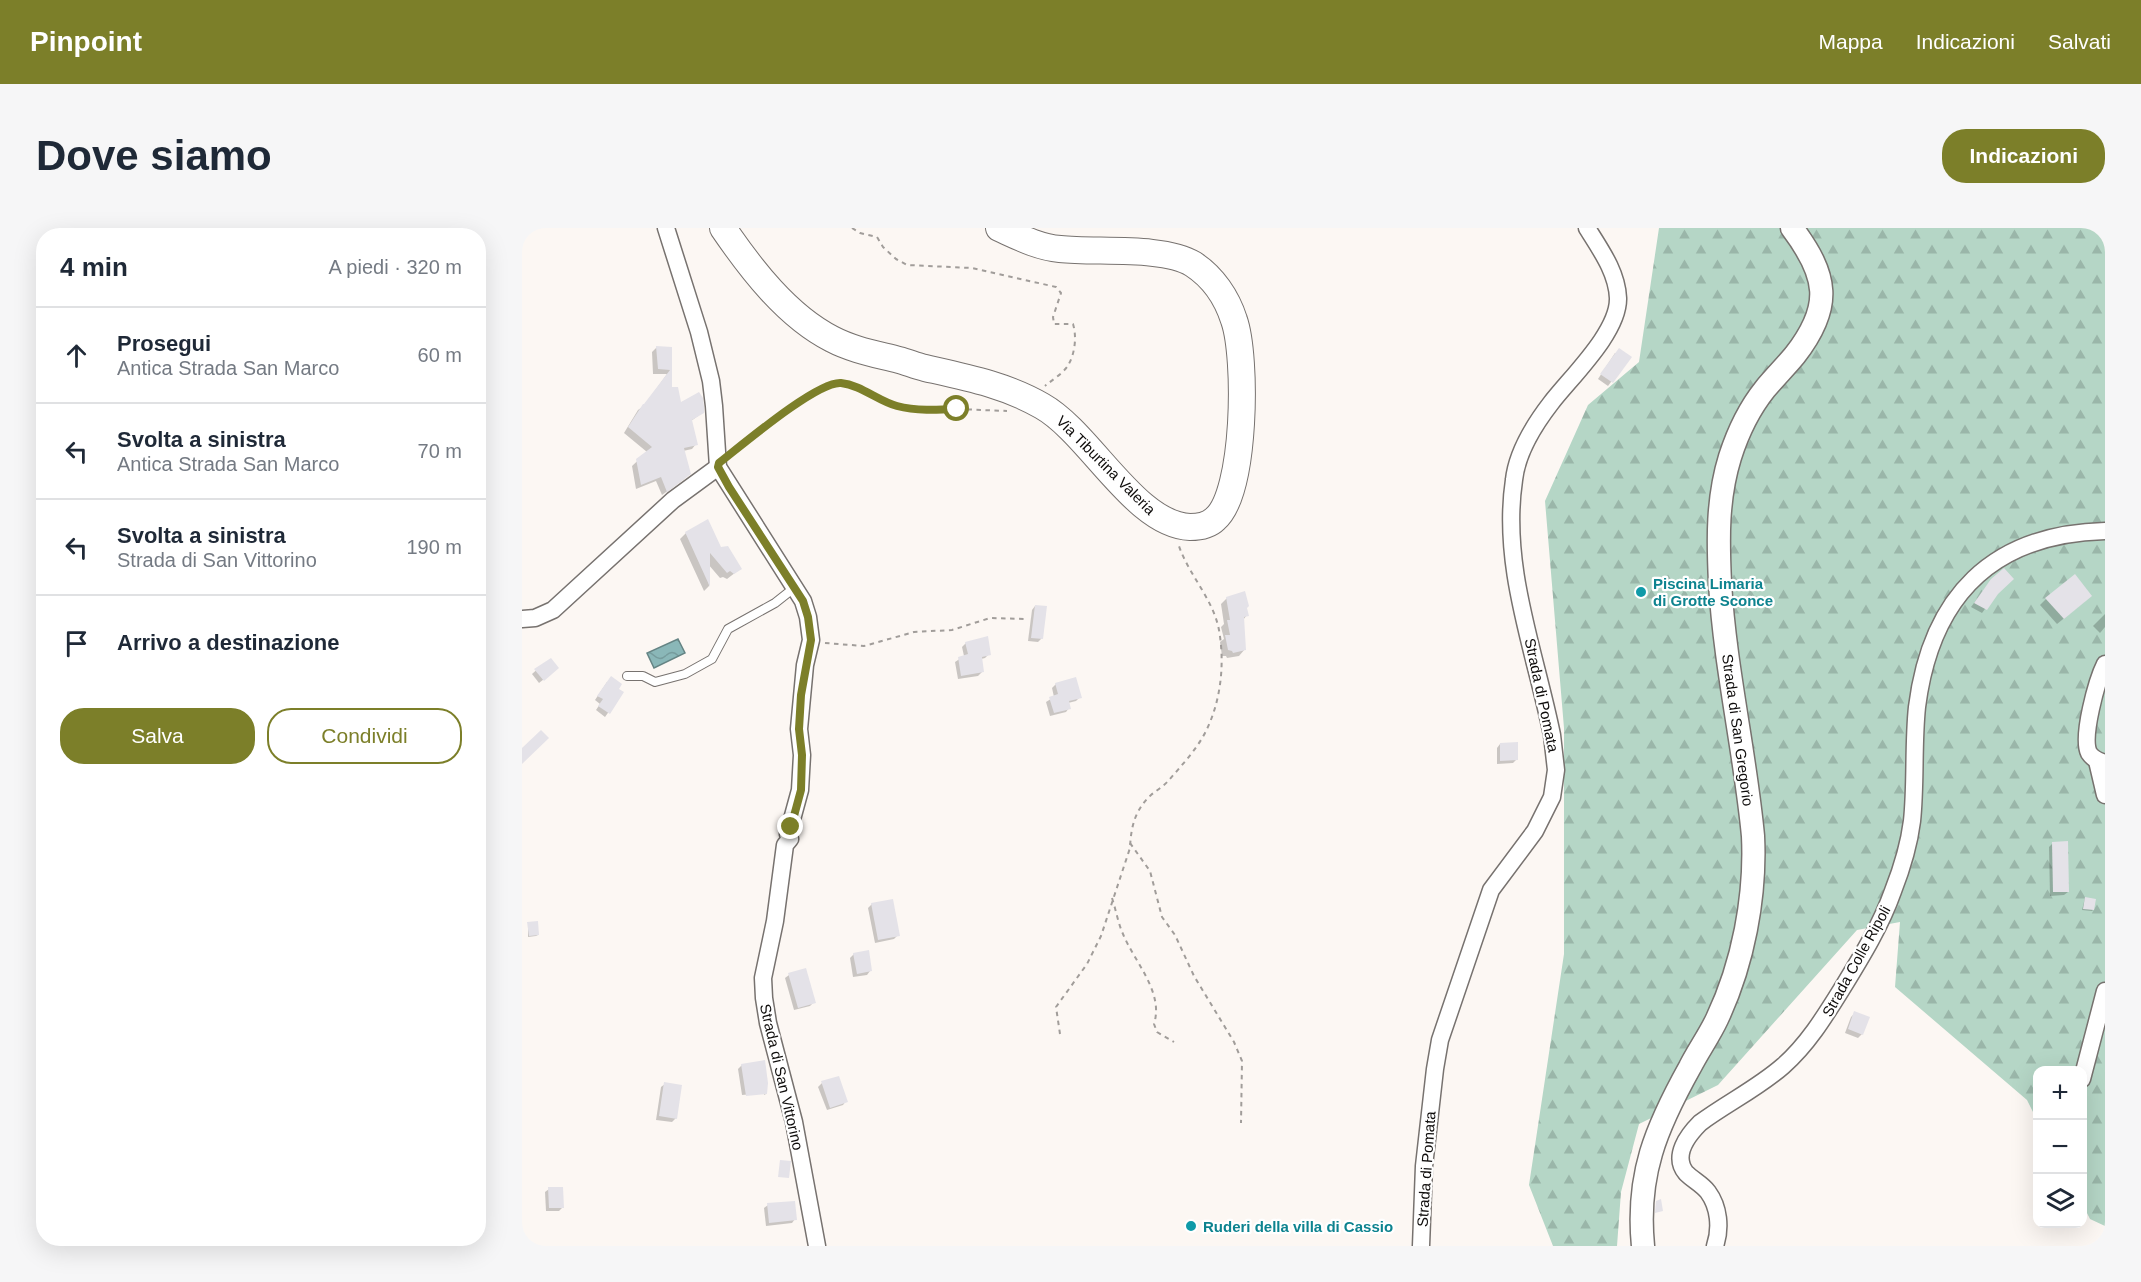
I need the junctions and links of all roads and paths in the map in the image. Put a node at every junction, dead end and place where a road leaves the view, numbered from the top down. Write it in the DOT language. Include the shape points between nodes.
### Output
graph roads {
  1 [pos="666,228"];
  2 [pos="723,228"];
  3 [pos="852,228"];
  4 [pos="999,228"];
  5 [pos="1587,228"];
  6 [pos="1792,228"];
  7 [pos="1045,386"];
  8 [pos="1016,412"];
  9 [pos="718,465"];
  10 [pos="2105,531"];
  11 [pos="1177,542"];
  12 [pos="794,588"];
  13 [pos="522,619"];
  14 [pos="1025,619"];
  15 [pos="810,644"];
  16 [pos="2105,664"];
  17 [pos="627,676"];
  18 [pos="2101,762"];
  19 [pos="2105,795"];
  20 [pos="1130,843"];
  21 [pos="1112,898"];
  22 [pos="2105,991"];
  23 [pos="1060,1034"];
  24 [pos="1174,1042"];
  25 [pos="2085,1066"];
  26 [pos="1241,1123"];
  27 [pos="817,1246"];
  28 [pos="1421,1246"];
  29 [pos="1643,1246"];
  30 [pos="1715,1246"];
  1 -- 9 [label="street, Strada di San Vittorino" via="711,381"];
  2 -- 4 [label="main road, Via Tiburtina Valeria" via="770,288 827,336 871,354 968,376 1025,396 1073,429 1108,471 1157,515 1186,527 1205,526 1215,520 1226,505 1234,474 1242,381 1234,320 1214,281 1193,264 1170,255 1058,249 1025,241"];
  3 -- 7 [label="path" via="877,237 896,259 907,265 972,268 1056,287 1060,293 1054,324 1073,324 1073,351 1067,368"];
  5 -- 28 [label="street, Strada di Pomata" via="1613,276 1618,296 1616,314 1604,336 1532,431 1516,469 1512,498 1515,570 1552,735 1555,784 1549,806 1535,831 1491,890 1443,1032 1425,1155"];
  6 -- 29 [label="street, Strada di San Gregorio" via="1820,280 1821,310 1809,336 1764,390 1746,419 1728,463 1718,517 1723,620 1752,827 1750,902 1723,1004 1652,1147 1643,1191"];
  8 -- 9 [label="path" via="896,406 840,383 813,392"];
  9 -- 12 [label="street, Strada di San Vittorino"];
  9 -- 13 [label="street" via="673,500 553,610"];
  10 -- 30 [label="street, Strada Colle Ripoli" via="2055,537 2012,552 1976,576 1948,612 1929,652 1920,692 1909,840 1877,928 1803,1046 1780,1069 1700,1123 1681,1151 1684,1170 1704,1188 1716,1208 1719,1225"];
  11 -- 20 [label="path" via="1219,629 1221,679 1205,732 1168,782 1137,809"];
  12 -- 15 [label="street, Strada di San Vittorino" via="807,612"];
  12 -- 17 [label="lane" via="728,629 712,659 685,674 655,682 643,676"];
  14 -- 15 [label="path" via="990,618 952,630 914,632 864,646"];
  15 -- 27 [label="street, Strada di San Vittorino" via="801,695 801,790 788,834 790,839 785,845 763,978 768,1023 794,1122"];
  16 -- 18 [label="street" via="2087,733 2088,751"];
  18 -- 19 [label="street"];
  20 -- 21 [label="path"];
  20 -- 26 [label="path" via="1150,871 1162,917 1242,1060"];
  21 -- 23 [label="path" via="1101,936 1087,964 1056,1006"];
  21 -- 24 [label="path" via="1123,933 1155,1000 1157,1032"];
  22 -- 25 [label="street"];
}
